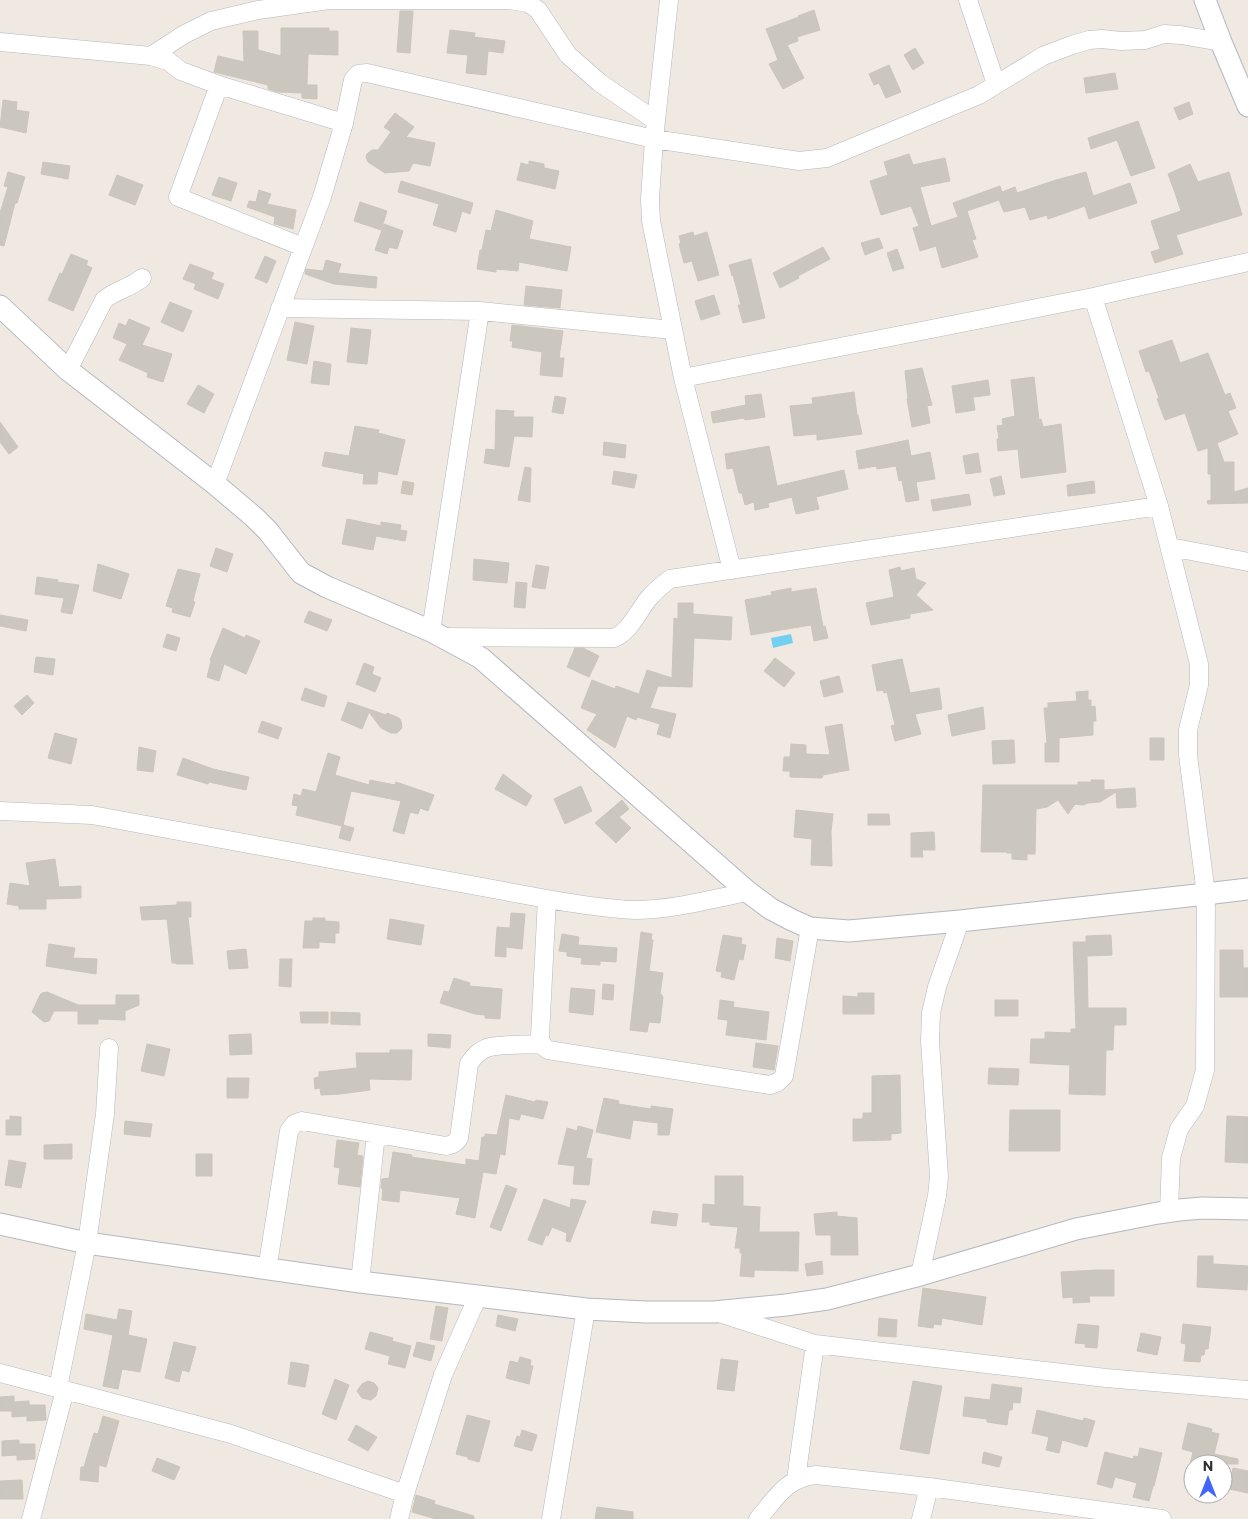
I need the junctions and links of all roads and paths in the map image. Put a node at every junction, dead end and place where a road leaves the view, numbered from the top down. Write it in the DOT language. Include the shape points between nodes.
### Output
graph roads {
  1 [pos="669,0"];
  2 [pos="968,0"];
  3 [pos="1206,0"];
  4 [pos="0,42"];
  5 [pos="1221,42"];
  6 [pos="151,56"];
  7 [pos="996,84"];
  8 [pos="219,85"];
  9 [pos="1248,106"];
  10 [pos="344,123"];
  11 [pos="655,130"];
  12 [pos="303,247"];
  13 [pos="1248,262"];
  14 [pos="142,278"];
  15 [pos="1093,297"];
  16 [pos="0,306"];
  17 [pos="280,308"];
  18 [pos="480,311"];
  19 [pos="673,330"];
  20 [pos="68,370"];
  21 [pos="683,378"];
  22 [pos="215,484"];
  23 [pos="1159,506"];
  24 [pos="1170,547"];
  25 [pos="1248,562"];
  26 [pos="732,570"];
  27 [pos="437,634"];
  28 [pos="0,811"];
  29 [pos="1248,888"];
  30 [pos="748,892"];
  31 [pos="1206,894"];
  32 [pos="547,899"];
  33 [pos="960,921"];
  34 [pos="810,928"];
  35 [pos="542,1044"];
  36 [pos="109,1048"];
  37 [pos="376,1134"];
  38 [pos="1248,1209"];
  39 [pos="1169,1211"];
  40 [pos="0,1224"];
  41 [pos="87,1243"];
  42 [pos="268,1270"];
  43 [pos="920,1275"];
  44 [pos="360,1282"];
  45 [pos="478,1296"];
  46 [pos="586,1309"];
  47 [pos="714,1312"];
  48 [pos="815,1344"];
  49 [pos="0,1373"];
  50 [pos="62,1389"];
  51 [pos="1248,1390"];
  52 [pos="796,1479"];
  53 [pos="929,1487"];
  54 [pos="405,1494"];
  55 [pos="31,1519"];
  56 [pos="399,1519"];
  57 [pos="551,1519"];
  58 [pos="758,1519"];
  59 [pos="921,1519"];
  60 [pos="1162,1519"];
  1 -- 11 [label="street"];
  2 -- 7 [label="street"];
  3 -- 5 [label="street"];
  4 -- 6 [label="street"];
  5 -- 7 [label="street" via="1164,34 1144,40 1090,40 1043,56"];
  5 -- 9 [label="street"];
  6 -- 8 [label="street"];
  6 -- 11 [label="street" via="211,21 258,10 329,0 510,0 528,3 538,10 568,55"];
  7 -- 11 [label="street" via="979,95 827,158 813,160 799,161"];
  8 -- 10 [label="street"];
  8 -- 12 [label="street" via="178,197"];
  10 -- 11 [label="street" via="353,80 358,74 366,73"];
  10 -- 12 [label="street"];
  11 -- 19 [label="street" via="651,221"];
  12 -- 17 [label="street"];
  13 -- 15 [label="street"];
  14 -- 20 [label="street" via="104,300"];
  15 -- 21 [label="street"];
  15 -- 23 [label="street"];
  16 -- 20 [label="street"];
  17 -- 18 [label="street"];
  17 -- 22 [label="street"];
  18 -- 19 [label="street"];
  18 -- 27 [label="street"];
  19 -- 21 [label="street"];
  20 -- 22 [label="street"];
  21 -- 26 [label="street"];
  22 -- 27 [label="street" via="268,531 301,573 326,587"];
  23 -- 24 [label="street"];
  23 -- 26 [label="street"];
  24 -- 25 [label="street"];
  24 -- 31 [label="street" via="1199,664 1199,684 1188,730 1188,755"];
  26 -- 27 [label="street" via="670,579 648,599 625,631 614,638"];
  27 -- 30 [label="street" via="480,658"];
  28 -- 32 [label="street" via="92,815"];
  29 -- 31 [label="street"];
  30 -- 32 [label="street" via="667,908 636,910"];
  30 -- 34 [label="street" via="771,909"];
  31 -- 33 [label="street"];
  31 -- 39 [label="street" via="1205,1070 1195,1106 1179,1129 1171,1158"];
  32 -- 35 [label="street"];
  33 -- 34 [label="street" via="849,931"];
  33 -- 43 [label="street" via="936,987 931,1014 939,1177"];
  34 -- 35 [label="street" via="784,1076 778,1082 770,1085 548,1050"];
  35 -- 37 [label="street" via="490,1047 473,1058 469,1064 459,1138 454,1144 446,1146"];
  36 -- 41 [label="street" via="105,1114"];
  37 -- 42 [label="street" via="302,1121 291,1127"];
  37 -- 44 [label="street"];
  38 -- 39 [label="street"];
  39 -- 43 [label="street" via="1076,1230"];
  40 -- 41 [label="street"];
  41 -- 42 [label="street"];
  41 -- 50 [label="street"];
  42 -- 44 [label="street"];
  43 -- 47 [label="street" via="807,1303"];
  44 -- 45 [label="street"];
  45 -- 46 [label="street"];
  45 -- 54 [label="street" via="443,1375"];
  46 -- 47 [label="street"];
  46 -- 57 [label="street"];
  47 -- 48 [label="street"];
  48 -- 51 [label="street" via="1106,1378"];
  48 -- 52 [label="street"];
  49 -- 50 [label="street"];
  50 -- 54 [label="street" via="231,1434"];
  50 -- 55 [label="street"];
  52 -- 53 [label="street" via="816,1475"];
  52 -- 58 [label="street"];
  53 -- 59 [label="street"];
  53 -- 60 [label="street"];
  54 -- 56 [label="street"];
}
